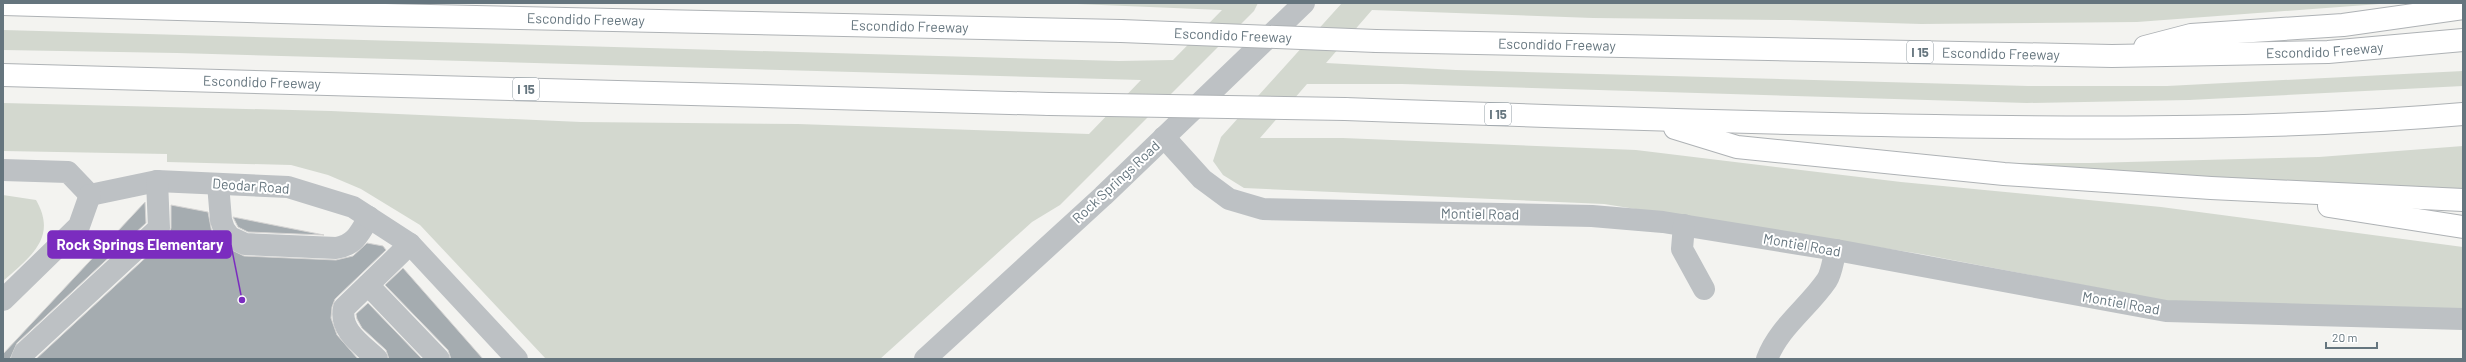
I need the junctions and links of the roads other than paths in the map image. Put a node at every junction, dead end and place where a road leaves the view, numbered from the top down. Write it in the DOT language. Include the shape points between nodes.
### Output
graph roads {
  1 [pos="1304,3"];
  2 [pos="3,4"];
  3 [pos="2463,8"];
  4 [pos="2463,40"];
  5 [pos="2112,56"];
  6 [pos="3,75"];
  7 [pos="2463,114"];
  8 [pos="1650,120"];
  9 [pos="1164,137"];
  10 [pos="3,170"];
  11 [pos="157,181"];
  12 [pos="218,184"];
  13 [pos="2211,188"];
  14 [pos="90,195"];
  15 [pos="2463,200"];
  16 [pos="369,217"];
  17 [pos="1684,225"];
  18 [pos="2463,226"];
  19 [pos="410,244"];
  20 [pos="1836,250"];
  21 [pos="368,285"];
  22 [pos="1704,289"];
  23 [pos="3,300"];
  24 [pos="2463,319"];
  25 [pos="22,359"];
  26 [pos="377,359"];
  27 [pos="439,359"];
  28 [pos="517,359"];
  29 [pos="925,359"];
  30 [pos="1767,359"];
  1 -- 9 [label="street, Rock Springs Road"];
  2 -- 5 [label="highway, Escondido Freeway / I 15, bridge" via="401,16 1121,31 1376,41"];
  3 -- 5 [label="highway" via="2343,25 2191,35"];
  4 -- 5 [label="highway, Escondido Freeway / I 15" via="2328,52"];
  6 -- 8 [label="highway, Escondido Freeway / I 15, bridge" via="1049,104 1345,109"];
  7 -- 8 [label="highway, Escondido Freeway / I 15" via="2192,128 2099,129"];
  8 -- 13 [label="highway" via="1737,147 2004,174"];
  9 -- 17 [label="street, Montiel Road" via="1202,180 1229,199 1263,209 1592,216"];
  9 -- 29 [label="street, Rock Springs Road"];
  10 -- 14 [label="street" via="68,172"];
  11 -- 12 [label="street, Deodar Road"];
  11 -- 14 [label="street, Deodar Road"];
  11 -- 25 [label="street" via="159,228 25,352"];
  12 -- 16 [label="street, Deodar Road" via="288,187 353,207"];
  12 -- 16 [label="street" via="224,229 230,238 245,244 336,248 348,246 358,237"];
  13 -- 15 [label="highway"];
  13 -- 18 [label="highway"];
  14 -- 23 [label="street" via="79,226"];
  16 -- 19 [label="street, Deodar Road"];
  17 -- 20 [label="street, Montiel Road"];
  17 -- 22 [label="street" via="1682,249"];
  19 -- 21 [label="street"];
  19 -- 28 [label="street, Deodar Road"];
  20 -- 24 [label="street, Montiel Road" via="2166,311"];
  20 -- 30 [label="street" via="1828,279 1785,328"];
  21 -- 26 [label="street" via="344,308 341,319 344,327"];
  21 -- 27 [label="street"];
}
